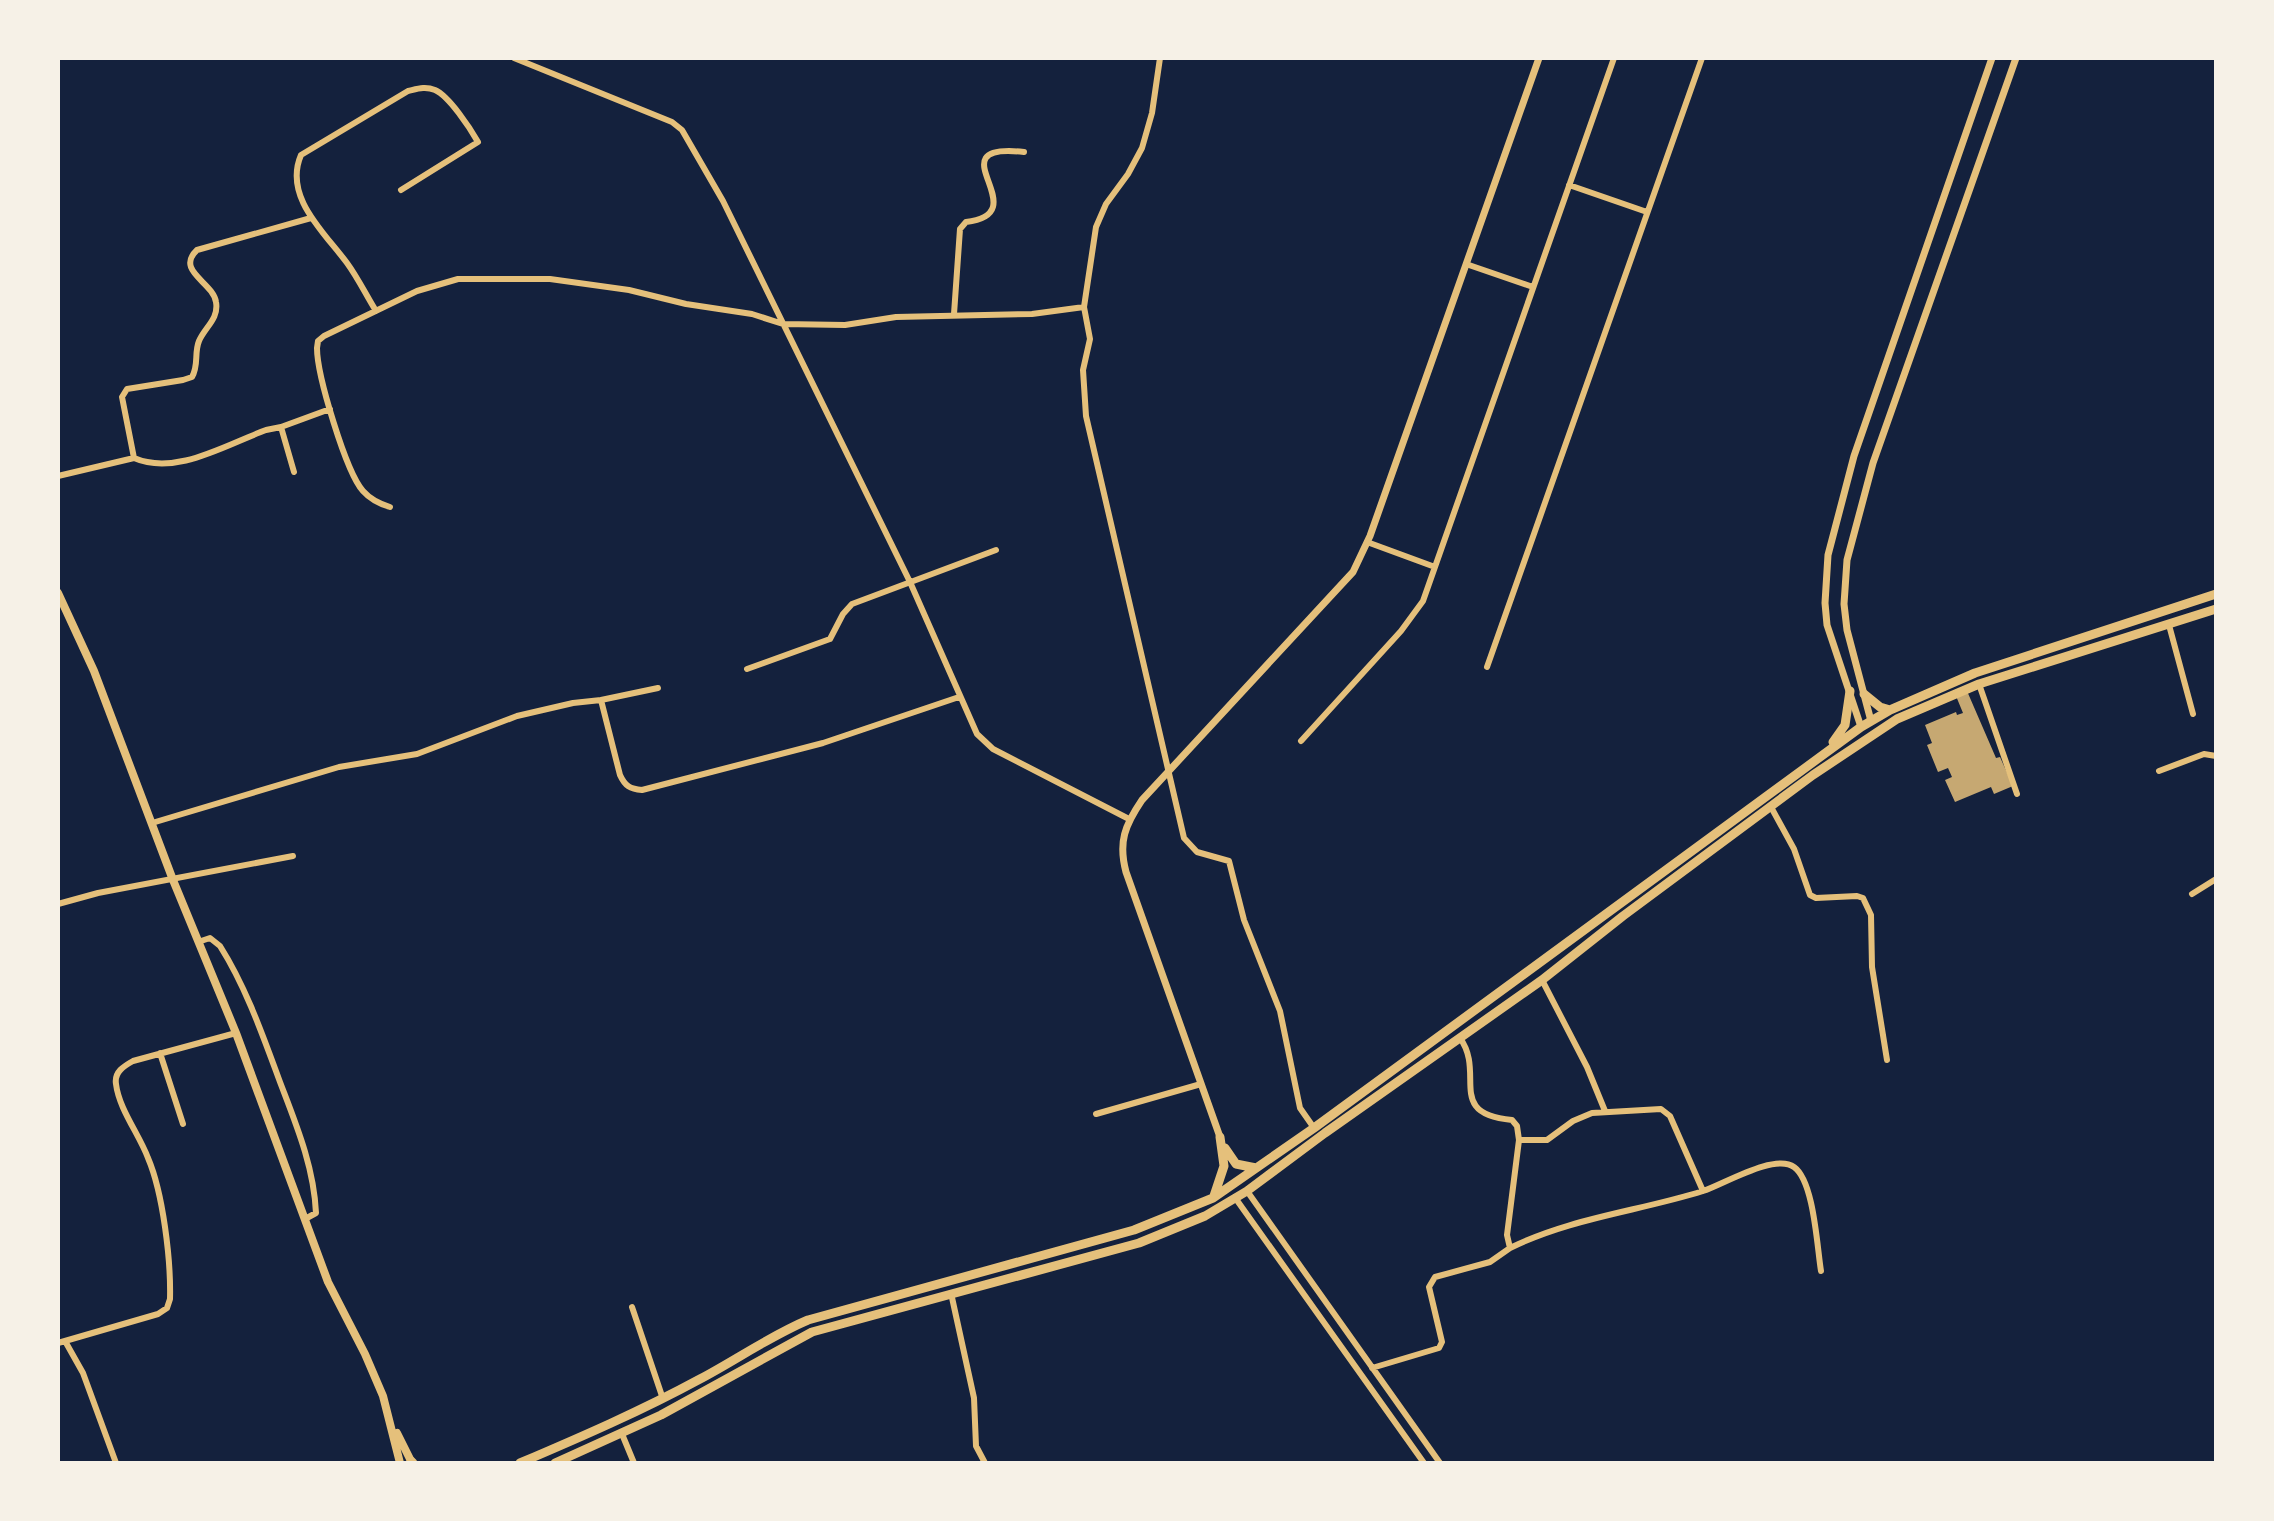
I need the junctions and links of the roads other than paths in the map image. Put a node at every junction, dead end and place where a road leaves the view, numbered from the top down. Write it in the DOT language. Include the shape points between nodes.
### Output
graph roads {
  1 [pos="514,58"];
  2 [pos="1160,58"];
  3 [pos="1539,58"];
  4 [pos="1614,58"];
  5 [pos="1702,58"];
  6 [pos="1992,58"];
  7 [pos="2016,58"];
  8 [pos="1024,152"];
  9 [pos="1569,185"];
  10 [pos="401,190"];
  11 [pos="1647,212"];
  12 [pos="311,218"];
  13 [pos="1466,264"];
  14 [pos="1533,287"];
  15 [pos="1084,307"];
  16 [pos="1905,309"];
  17 [pos="376,311"];
  18 [pos="954,314"];
  19 [pos="1925,316"];
  20 [pos="783,324"];
  21 [pos="330,409"];
  22 [pos="281,427"];
  23 [pos="134,458"];
  24 [pos="294,472"];
  25 [pos="58,476"];
  26 [pos="390,507"];
  27 [pos="1367,542"];
  28 [pos="996,550"];
  29 [pos="1435,567"];
  30 [pos="910,582"];
  31 [pos="58,593"];
  32 [pos="2216,594"];
  33 [pos="2216,609"];
  34 [pos="2169,625"];
  35 [pos="1487,667"];
  36 [pos="747,669"];
  37 [pos="1979,684"];
  38 [pos="658,688"];
  39 [pos="1850,691"];
  40 [pos="1864,694"];
  41 [pos="959,697"];
  42 [pos="601,700"];
  43 [pos="1890,710"];
  44 [pos="2193,714"];
  45 [pos="1871,721"];
  46 [pos="1861,727"];
  47 [pos="1301,741"];
  48 [pos="1833,746"];
  49 [pos="2216,756"];
  50 [pos="1170,769"];
  51 [pos="2159,771"];
  52 [pos="2017,794"];
  53 [pos="1771,807"];
  54 [pos="1129,819"];
  55 [pos="152,823"];
  56 [pos="293,856"];
  57 [pos="2216,879"];
  58 [pos="173,880"];
  59 [pos="2192,894"];
  60 [pos="58,904"];
  61 [pos="198,942"];
  62 [pos="1542,980"];
  63 [pos="236,1033"];
  64 [pos="1460,1038"];
  65 [pos="160,1053"];
  66 [pos="1887,1060"];
  67 [pos="1201,1084"];
  68 [pos="1605,1111"];
  69 [pos="1096,1114"];
  70 [pos="183,1124"];
  71 [pos="1314,1128"];
  72 [pos="1220,1137"];
  73 [pos="1519,1140"];
  74 [pos="1258,1168"];
  75 [pos="1247,1191"];
  76 [pos="1703,1191"];
  77 [pos="1213,1198"];
  78 [pos="1236,1199"];
  79 [pos="305,1219"];
  80 [pos="1510,1248"];
  81 [pos="1821,1271"];
  82 [pos="951,1293"];
  83 [pos="632,1307"];
  84 [pos="62,1342"];
  85 [pos="1372,1368"];
  86 [pos="663,1399"];
  87 [pos="391,1422"];
  88 [pos="622,1434"];
  89 [pos="412,1462"];
  90 [pos="116,1463"];
  91 [pos="400,1463"];
  92 [pos="520,1463"];
  93 [pos="555,1463"];
  94 [pos="634,1463"];
  95 [pos="985,1463"];
  96 [pos="1424,1463"];
  97 [pos="1440,1463"];
  1 -- 20 [label="street" via="682,130"];
  2 -- 15 [label="street" via="1142,148 1096,227"];
  3 -- 13 [label="street"];
  4 -- 9 [label="street"];
  5 -- 11 [label="street"];
  6 -- 16 [label="street"];
  7 -- 19 [label="street"];
  8 -- 18 [label="street" via="992,151 985,156 993,209 983,220 966,222 960,229"];
  9 -- 11 [label="street"];
  9 -- 14 [label="street"];
  10 -- 12 [label="street" via="478,142 434,90 408,91 301,155 297,183"];
  11 -- 35 [label="street"];
  12 -- 17 [label="street"];
  12 -- 23 [label="street" via="197,250 192,256 189,265 212,292 215,313 197,345 192,377 123,392"];
  13 -- 14 [label="street"];
  13 -- 27 [label="street"];
  14 -- 29 [label="street"];
  15 -- 18 [label="street"];
  15 -- 50 [label="street" via="1090,339 1082,383 1086,416"];
  16 -- 19 [label="street"];
  16 -- 39 [label="street" via="1854,456 1828,555 1827,625"];
  17 -- 20 [label="street" via="458,279 525,278 629,290"];
  17 -- 21 [label="street" via="318,341"];
  18 -- 20 [label="street" via="845,325"];
  19 -- 40 [label="street" via="1873,463 1847,560 1847,630"];
  20 -- 30 [label="street"];
  21 -- 22 [label="street"];
  21 -- 26 [label="street" via="356,482 372,499"];
  22 -- 23 [label="street" via="178,463 160,465"];
  22 -- 24 [label="street"];
  23 -- 25 [label="street"];
  27 -- 29 [label="street"];
  27 -- 50 [label="street" via="1353,572"];
  28 -- 30 [label="street"];
  29 -- 47 [label="street" via="1423,601 1401,631"];
  30 -- 36 [label="street" via="852,604 830,639 819,645"];
  30 -- 41 [label="street"];
  31 -- 55 [label="main road"];
  32 -- 43 [label="main road" via="1975,673"];
  33 -- 34 [label="main road"];
  34 -- 37 [label="main road"];
  34 -- 44 [label="street"];
  37 -- 52 [label="street"];
  37 -- 53 [label="main road" via="1897,719"];
  38 -- 42 [label="street"];
  39 -- 46 [label="street"];
  39 -- 48 [label="main road" via="1845,725"];
  40 -- 43 [label="main road"];
  40 -- 45 [label="street"];
  41 -- 42 [label="street" via="823,743 642,790 625,785 620,775"];
  41 -- 54 [label="street" via="983,742"];
  42 -- 55 [label="street" via="517,716 417,754 339,767"];
  43 -- 45 [label="main road"];
  45 -- 46 [label="main road"];
  46 -- 48 [label="main road"];
  48 -- 71 [label="main road"];
  49 -- 51 [label="street" via="2204,754"];
  50 -- 54 [label="street"];
  50 -- 71 [label="street" via="1184,838 1197,852 1229,861 1244,920 1280,1011 1300,1108"];
  53 -- 62 [label="main road"];
  53 -- 66 [label="street" via="1794,849 1810,895 1857,896 1869,907 1872,967"];
  54 -- 67 [label="street" via="1122,858"];
  55 -- 58 [label="main road"];
  56 -- 58 [label="street"];
  57 -- 59 [label="street"];
  58 -- 60 [label="street"];
  58 -- 61 [label="main road"];
  61 -- 63 [label="main road"];
  61 -- 79 [label="street" via="210,938 220,946 259,1024 315,1187 316,1213"];
  62 -- 64 [label="main road"];
  62 -- 68 [label="street"];
  63 -- 65 [label="street"];
  63 -- 79 [label="main road"];
  64 -- 73 [label="street" via="1467,1050 1477,1109 1512,1120"];
  64 -- 75 [label="main road"];
  65 -- 70 [label="street"];
  65 -- 84 [label="street" via="122,1067 116,1082 160,1197 167,1308"];
  67 -- 69 [label="street"];
  67 -- 72 [label="street"];
  68 -- 73 [label="street" via="1573,1121 1547,1140"];
  68 -- 76 [label="street" via="1666,1112"];
  71 -- 74 [label="main road"];
  72 -- 74 [label="main road" via="1236,1164"];
  72 -- 77 [label="main road" via="1224,1166"];
  73 -- 80 [label="street" via="1507,1235"];
  74 -- 77 [label="main road"];
  75 -- 78 [label="main road"];
  75 -- 85 [label="street"];
  76 -- 80 [label="street"];
  76 -- 81 [label="street" via="1779,1161 1794,1166 1804,1178"];
  77 -- 86 [label="main road" via="1134,1230 808,1320"];
  78 -- 82 [label="main road" via="1139,1243"];
  78 -- 96 [label="street"];
  79 -- 87 [label="main road"];
  80 -- 85 [label="street" via="1490,1262 1432,1280 1439,1348"];
  82 -- 88 [label="main road" via="812,1332"];
  82 -- 95 [label="street" via="974,1398 976,1446"];
  83 -- 86 [label="street"];
  84 -- 90 [label="street" via="83,1373"];
  85 -- 97 [label="street"];
  86 -- 92 [label="main road"];
  87 -- 89 [label="main road"];
  87 -- 91 [label="main road"];
  88 -- 93 [label="main road"];
  88 -- 94 [label="street"];
}
